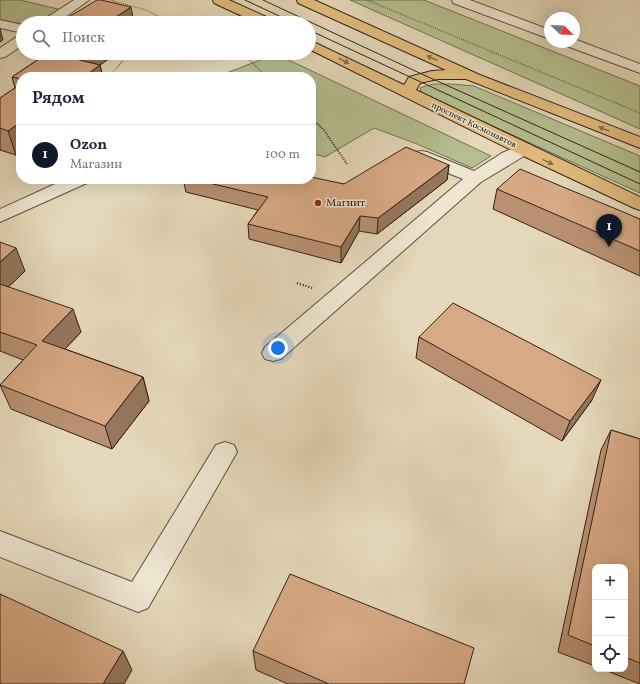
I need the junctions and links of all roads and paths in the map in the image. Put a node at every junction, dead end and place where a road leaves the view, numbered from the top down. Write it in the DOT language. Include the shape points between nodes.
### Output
graph roads {
  1 [pos="83,0"];
  2 [pos="110,0"];
  3 [pos="220,0"];
  4 [pos="303,0"];
  5 [pos="367,0"];
  6 [pos="458,0"];
  7 [pos="59,16"];
  8 [pos="158,16"];
  9 [pos="253,16"];
  10 [pos="0,24"];
  11 [pos="16,27"];
  12 [pos="544,33"];
  13 [pos="16,44"];
  14 [pos="580,46"];
  15 [pos="316,47"];
  16 [pos="0,54"];
  17 [pos="123,60"];
  18 [pos="249,60"];
  19 [pos="640,69"];
  20 [pos="112,72"];
  21 [pos="262,72"];
  22 [pos="475,78"];
  23 [pos="407,92"];
  24 [pos="640,113"];
  25 [pos="316,123"];
  26 [pos="640,143"];
  27 [pos="523,149"];
  28 [pos="407,150"];
  29 [pos="348,164"];
  30 [pos="475,178"];
  31 [pos="70,184"];
  32 [pos="640,204"];
  33 [pos="0,216"];
  34 [pos="273,353"];
  35 [pos="226,452"];
  36 [pos="0,544"];
  1 -- 7 [label="lane"];
  2 -- 8 [label="path"];
  3 -- 9 [label="main road"];
  22 -- 4 [label="main road, one-way"];
  5 -- 24 [label="path"];
  6 -- 12 [label="lane"];
  10 -- 11 [label="lane"];
  13 -- 16 [label="lane"];
  14 -- 19 [label="lane"];
  15 -- 23 [label="main road, проспект Космонавтов, one-way"];
  17 -- 20 [label="path"];
  18 -- 21 [label="path"];
  22 -- 23 [label="main road" via="453,74 426,76 414,80"];
  26 -- 22 [label="main road, one-way"];
  23 -- 27 [label="main road, проспект Космонавтов"];
  25 -- 29 [label="path"];
  27 -- 30 [label="lane"];
  27 -- 32 [label="main road, проспект Космонавтов, one-way"];
  28 -- 30 [label="lane"];
  30 -- 34 [label="lane"];
  31 -- 33 [label="lane"];
  35 -- 36 [label="lane" via="138,598"];
}
